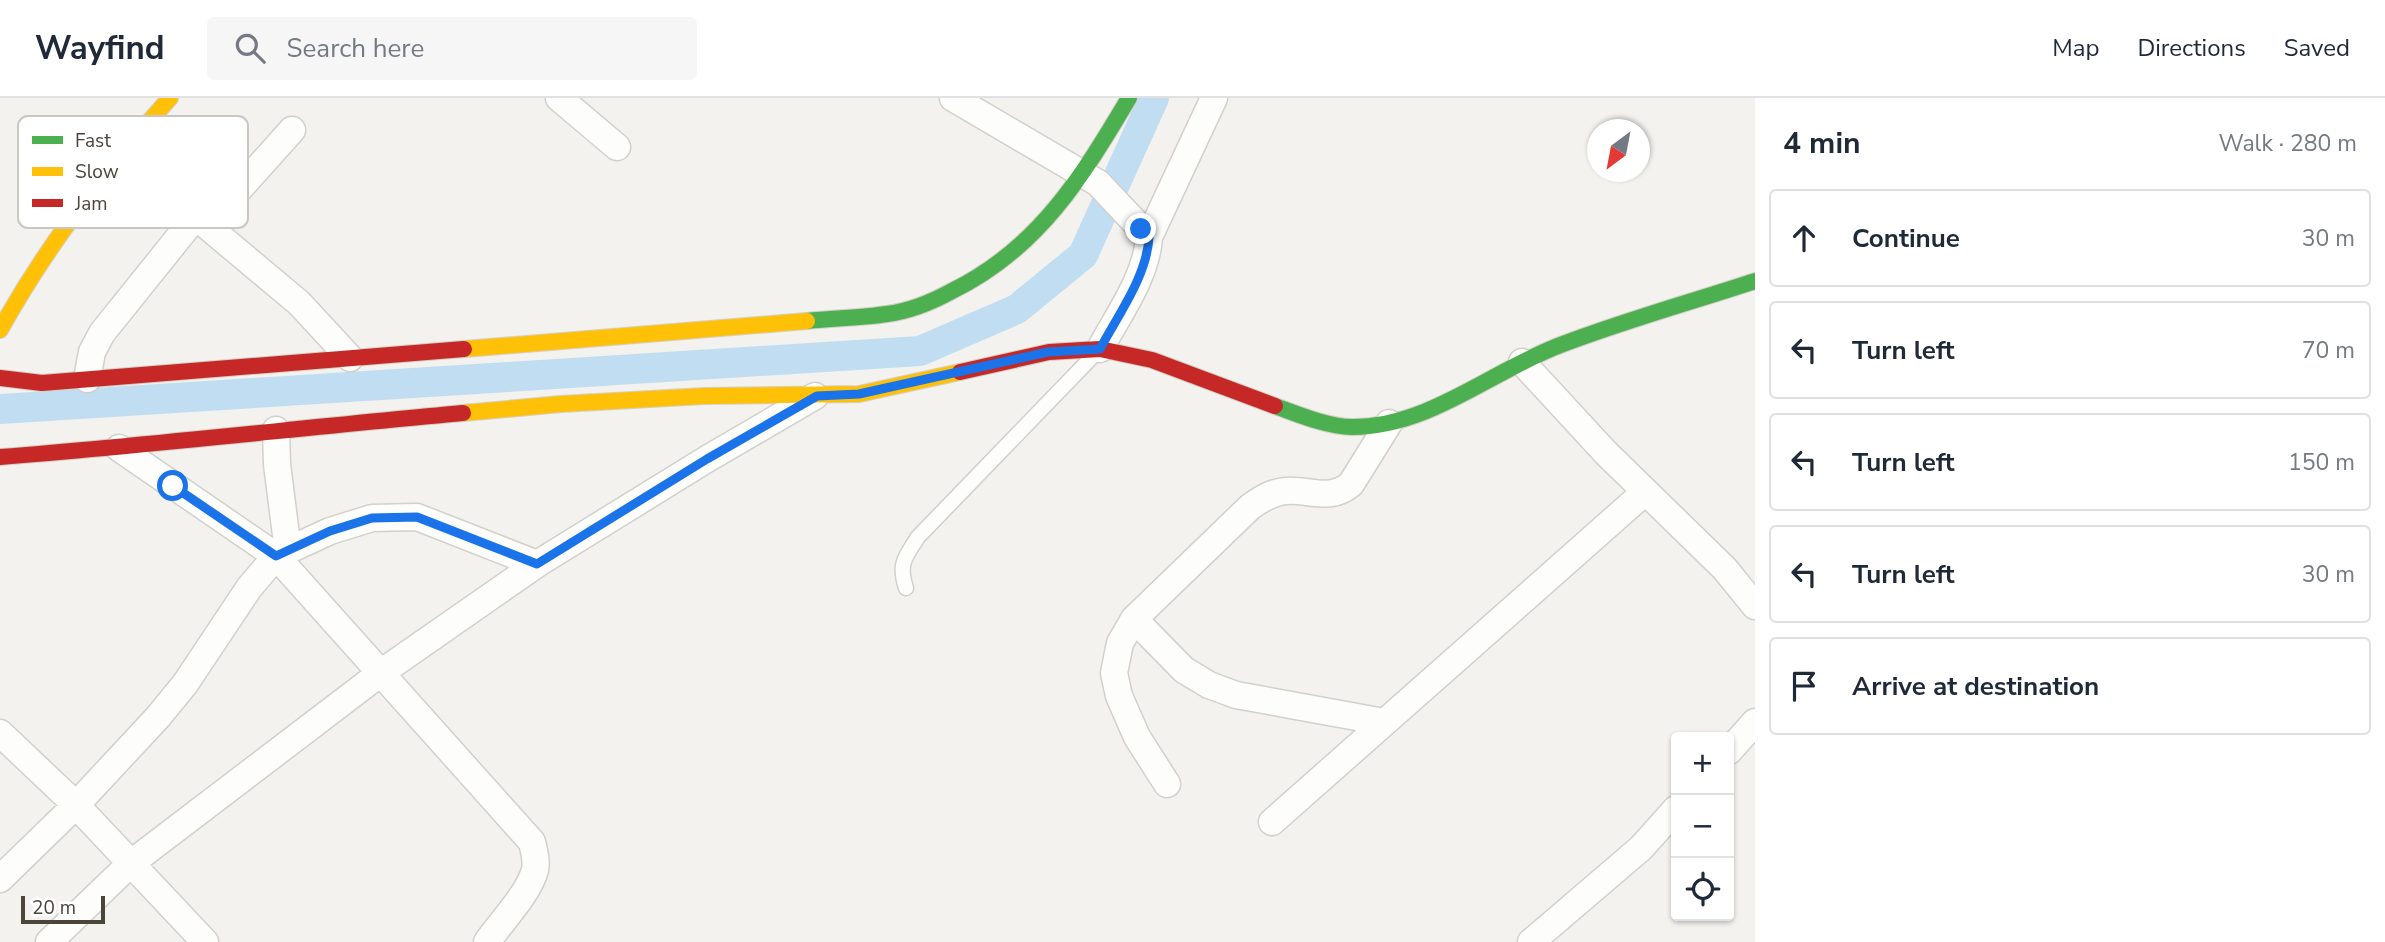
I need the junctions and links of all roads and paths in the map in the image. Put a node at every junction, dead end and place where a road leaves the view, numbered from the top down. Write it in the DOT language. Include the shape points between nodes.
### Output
graph roads {
  1 [pos="170,98"];
  2 [pos="559,98"];
  3 [pos="953,98"];
  4 [pos="1129,98"];
  5 [pos="1214,98"];
  6 [pos="154,116"];
  7 [pos="292,130"];
  8 [pos="617,148"];
  9 [pos="248,174"];
  10 [pos="1091,178"];
  11 [pos="63,228"];
  12 [pos="195,228"];
  13 [pos="209,228"];
  14 [pos="1145,233"];
  15 [pos="1755,281"];
  16 [pos="0,330"];
  17 [pos="1100,349"];
  18 [pos="350,358"];
  19 [pos="1522,362"];
  20 [pos="0,378"];
  21 [pos="88,379"];
  22 [pos="817,396"];
  23 [pos="1389,423"];
  24 [pos="276,430"];
  25 [pos="119,448"];
  26 [pos="0,457"];
  27 [pos="1644,492"];
  28 [pos="282,553"];
  29 [pos="537,564"];
  30 [pos="906,588"];
  31 [pos="1755,606"];
  32 [pos="1134,619"];
  33 [pos="382,672"];
  34 [pos="1384,722"];
  35 [pos="1755,722"];
  36 [pos="0,733"];
  37 [pos="1734,745"];
  38 [pos="1167,784"];
  39 [pos="76,805"];
  40 [pos="1671,815"];
  41 [pos="1272,822"];
  42 [pos="130,864"];
  43 [pos="0,879"];
  44 [pos="49,942"];
  45 [pos="205,942"];
  46 [pos="487,942"];
  47 [pos="1531,942"];
  1 -- 6 [label="main road"];
  2 -- 8 [label="street"];
  3 -- 10 [label="street"];
  4 -- 10 [label="main road"];
  5 -- 14 [label="street"];
  7 -- 9 [label="street"];
  10 -- 14 [label="street"];
  10 -- 18 [label="main road" via="1028,241 991,270 934,301 888,314"];
  11 -- 16 [label="main road"];
  12 -- 21 [label="street" via="102,332 92,352"];
  13 -- 18 [label="street" via="299,303"];
  14 -- 17 [label="street" via="1148,250 1140,274"];
  15 -- 19 [label="main road"];
  17 -- 22 [label="main road" via="1048,352 859,394"];
  17 -- 23 [label="main road" via="1152,360 1302,416 1350,428"];
  17 -- 30 [label="lane" via="918,537 901,573"];
  18 -- 21 [label="main road"];
  19 -- 23 [label="main road" via="1430,411"];
  19 -- 27 [label="street"];
  20 -- 21 [label="main road" via="42,383"];
  22 -- 24 [label="main road" via="704,396 561,404"];
  22 -- 29 [label="street"];
  23 -- 32 [label="street" via="1342,492 1268,495"];
  24 -- 25 [label="main road"];
  24 -- 28 [label="street"];
  25 -- 26 [label="main road"];
  25 -- 28 [label="street"];
  27 -- 31 [label="street" via="1726,569"];
  27 -- 34 [label="street"];
  28 -- 29 [label="street" via="372,518 417,517"];
  28 -- 33 [label="street"];
  28 -- 39 [label="street" via="249,588 185,684"];
  29 -- 33 [label="street"];
  32 -- 34 [label="street" via="1184,670 1209,685 1236,695"];
  32 -- 38 [label="street" via="1120,643 1114,673 1137,737"];
  33 -- 42 [label="street"];
  33 -- 46 [label="street" via="532,842 535,870"];
  34 -- 41 [label="street"];
  35 -- 37 [label="street"];
  36 -- 39 [label="street"];
  39 -- 42 [label="street"];
  39 -- 43 [label="street"];
  40 -- 47 [label="street" via="1641,848"];
  42 -- 44 [label="street"];
  42 -- 45 [label="street"];
}
